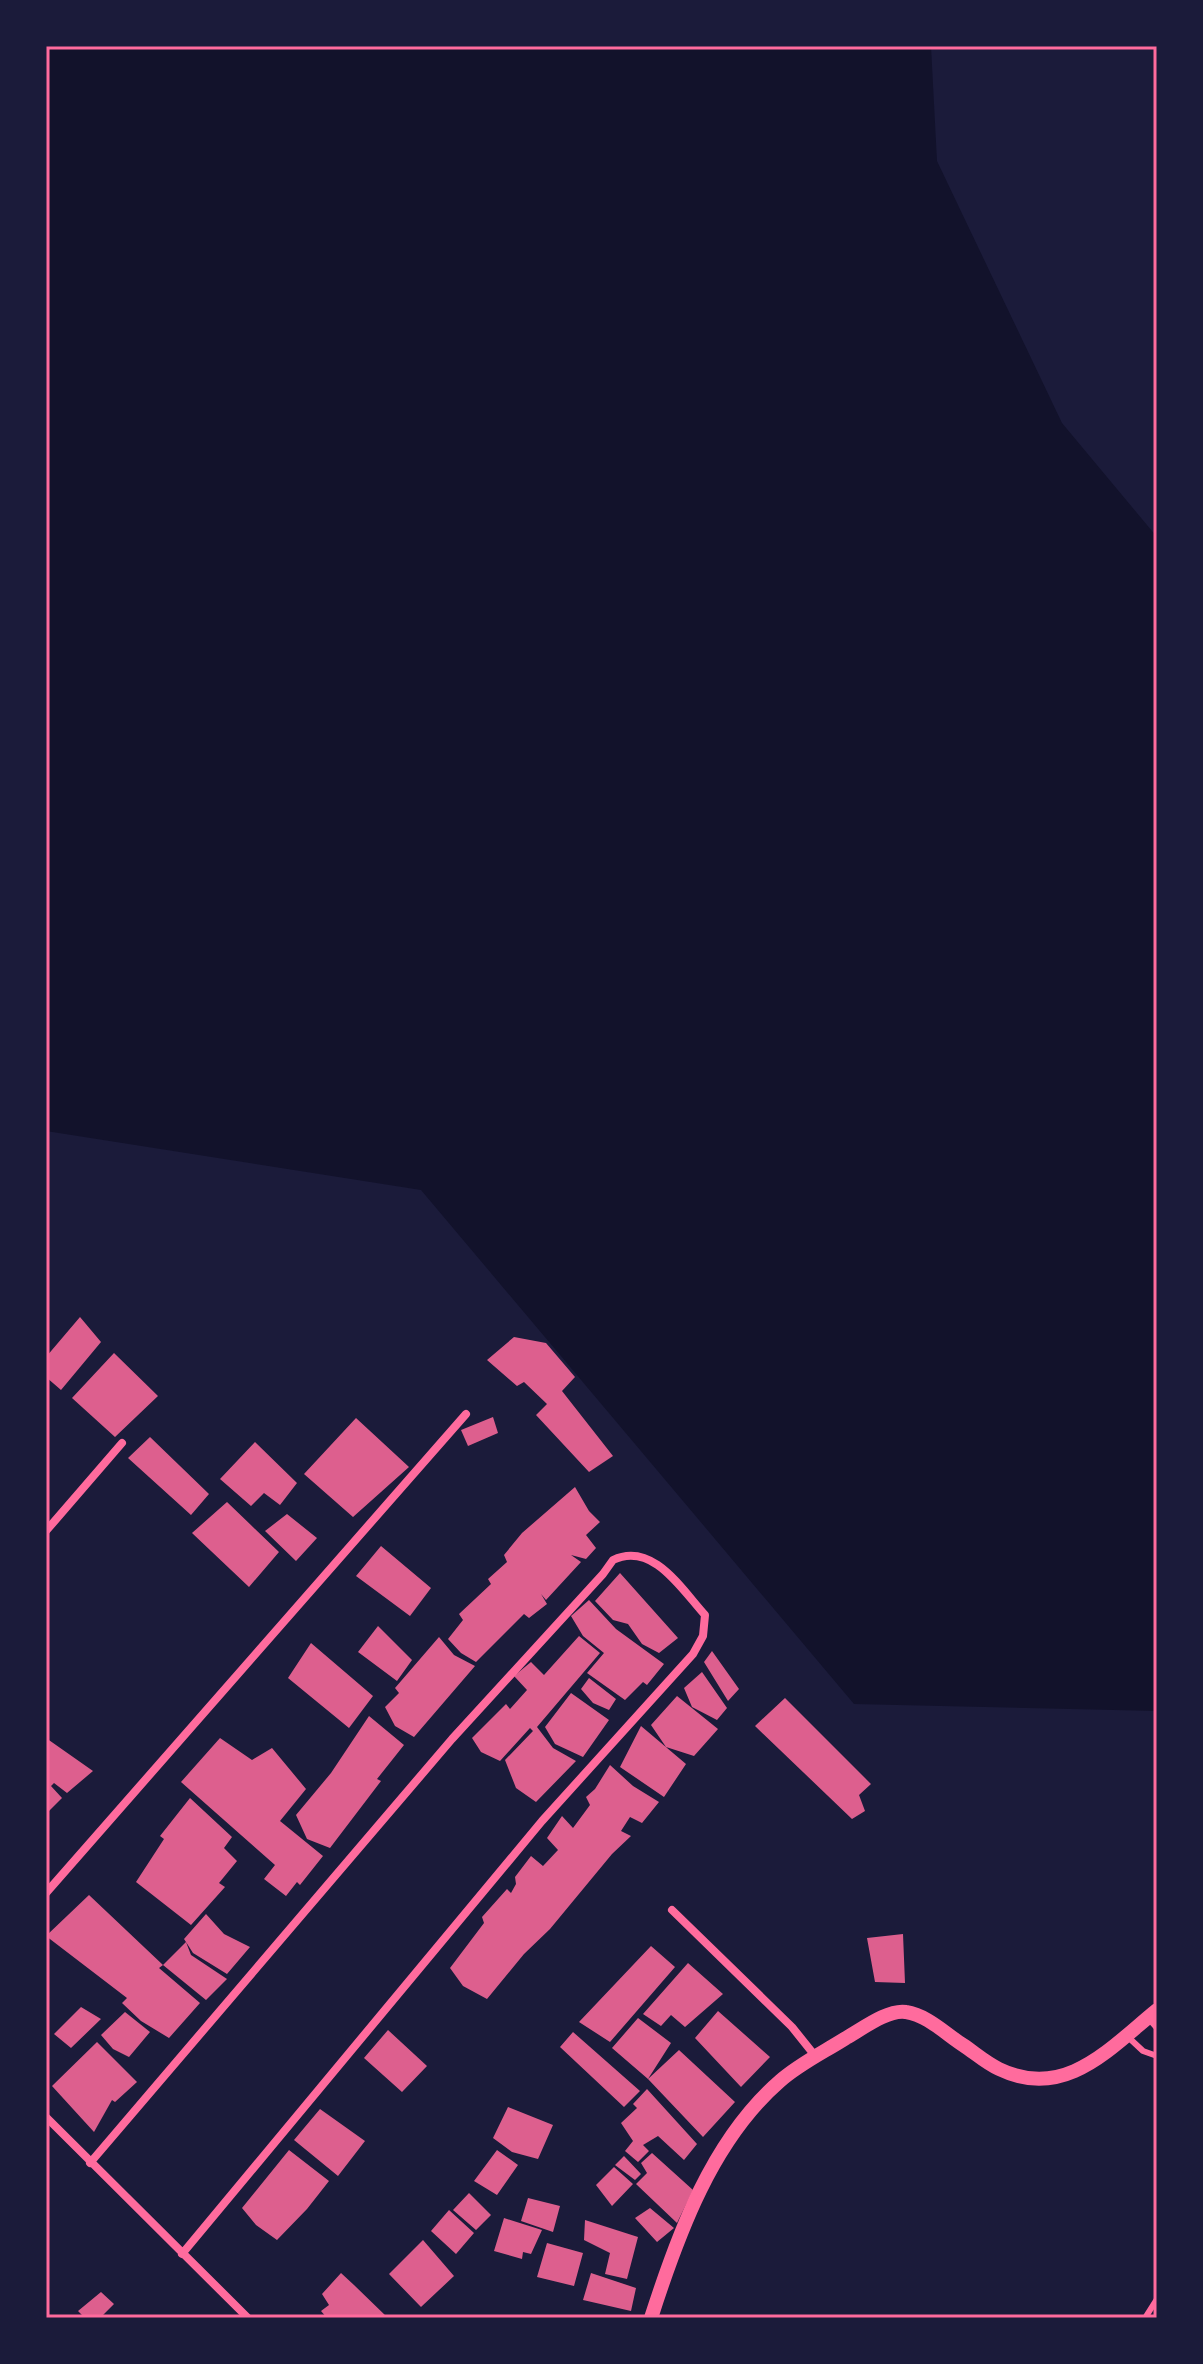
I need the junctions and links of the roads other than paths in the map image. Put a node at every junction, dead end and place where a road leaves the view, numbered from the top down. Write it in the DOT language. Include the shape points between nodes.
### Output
graph roads {
  1 [pos="466,1414"];
  2 [pos="122,1443"];
  3 [pos="46,1531"];
  4 [pos="46,1893"];
  5 [pos="672,1910"];
  6 [pos="1154,2019"];
  7 [pos="1125,2034"];
  8 [pos="1157,2056"];
  9 [pos="816,2057"];
  10 [pos="46,2117"];
  11 [pos="90,2163"];
  12 [pos="182,2254"];
  13 [pos="1157,2299"];
  14 [pos="248,2318"];
  15 [pos="651,2318"];
  16 [pos="1145,2318"];
  1 -- 4 [label="street"];
  2 -- 3 [label="street"];
  5 -- 9 [label="street"];
  6 -- 7 [label="street"];
  7 -- 8 [label="lane"];
  7 -- 9 [label="street" via="1096,2061 1058,2079 1028,2078 999,2069 920,2016 903,2011"];
  9 -- 15 [label="street" via="763,2096 726,2145 687,2219"];
  10 -- 11 [label="street"];
  11 -- 12 [label="street"];
  11 -- 12 [label="street" via="452,1739 613,1560 634,1555 655,1561 705,1615 703,1636 693,1654 542,1821"];
  12 -- 14 [label="street"];
  13 -- 16 [label="lane"];
}
